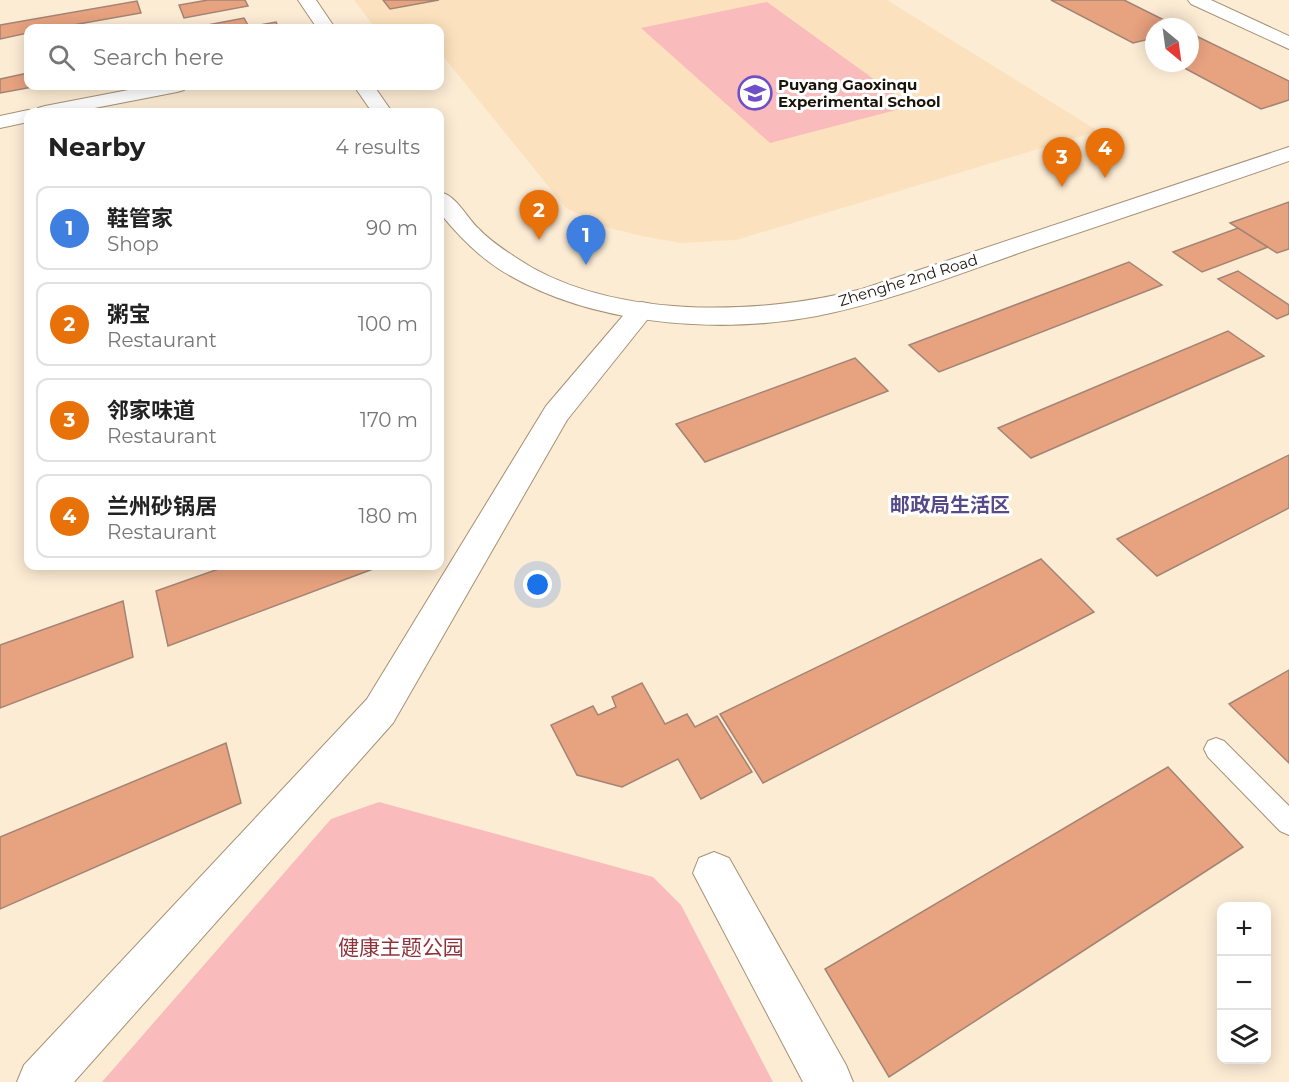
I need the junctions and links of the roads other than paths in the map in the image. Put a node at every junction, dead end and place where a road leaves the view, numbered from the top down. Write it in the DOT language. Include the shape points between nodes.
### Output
graph roads {
  1 [pos="307,0"];
  2 [pos="1197,0"];
  3 [pos="1225,0"];
  4 [pos="323,24"];
  5 [pos="1289,30"];
  6 [pos="1289,43"];
  7 [pos="157,90"];
  8 [pos="367,90"];
  9 [pos="65,108"];
  10 [pos="379,108"];
  11 [pos="24,117"];
  12 [pos="0,122"];
  13 [pos="1289,154"];
  14 [pos="444,204"];
  15 [pos="642,310"];
  16 [pos="1216,749"];
  17 [pos="1289,823"];
  18 [pos="714,873"];
  19 [pos="41,1082"];
  20 [pos="829,1082"];
  1 -- 4 [label="street"];
  2 -- 6 [label="street"];
  3 -- 5 [label="street"];
  7 -- 9 [label="street"];
  8 -- 10 [label="street"];
  11 -- 12 [label="street"];
  13 -- 15 [label="street, Zhenghe 2nd Road" via="868,296 793,312 732,317"];
  14 -- 15 [label="street, Zhenghe 2nd Road" via="495,257 524,273 579,296"];
  15 -- 19 [label="street" via="556,413 381,711"];
  16 -- 17 [label="lane"];
  18 -- 20 [label="street"];
}
